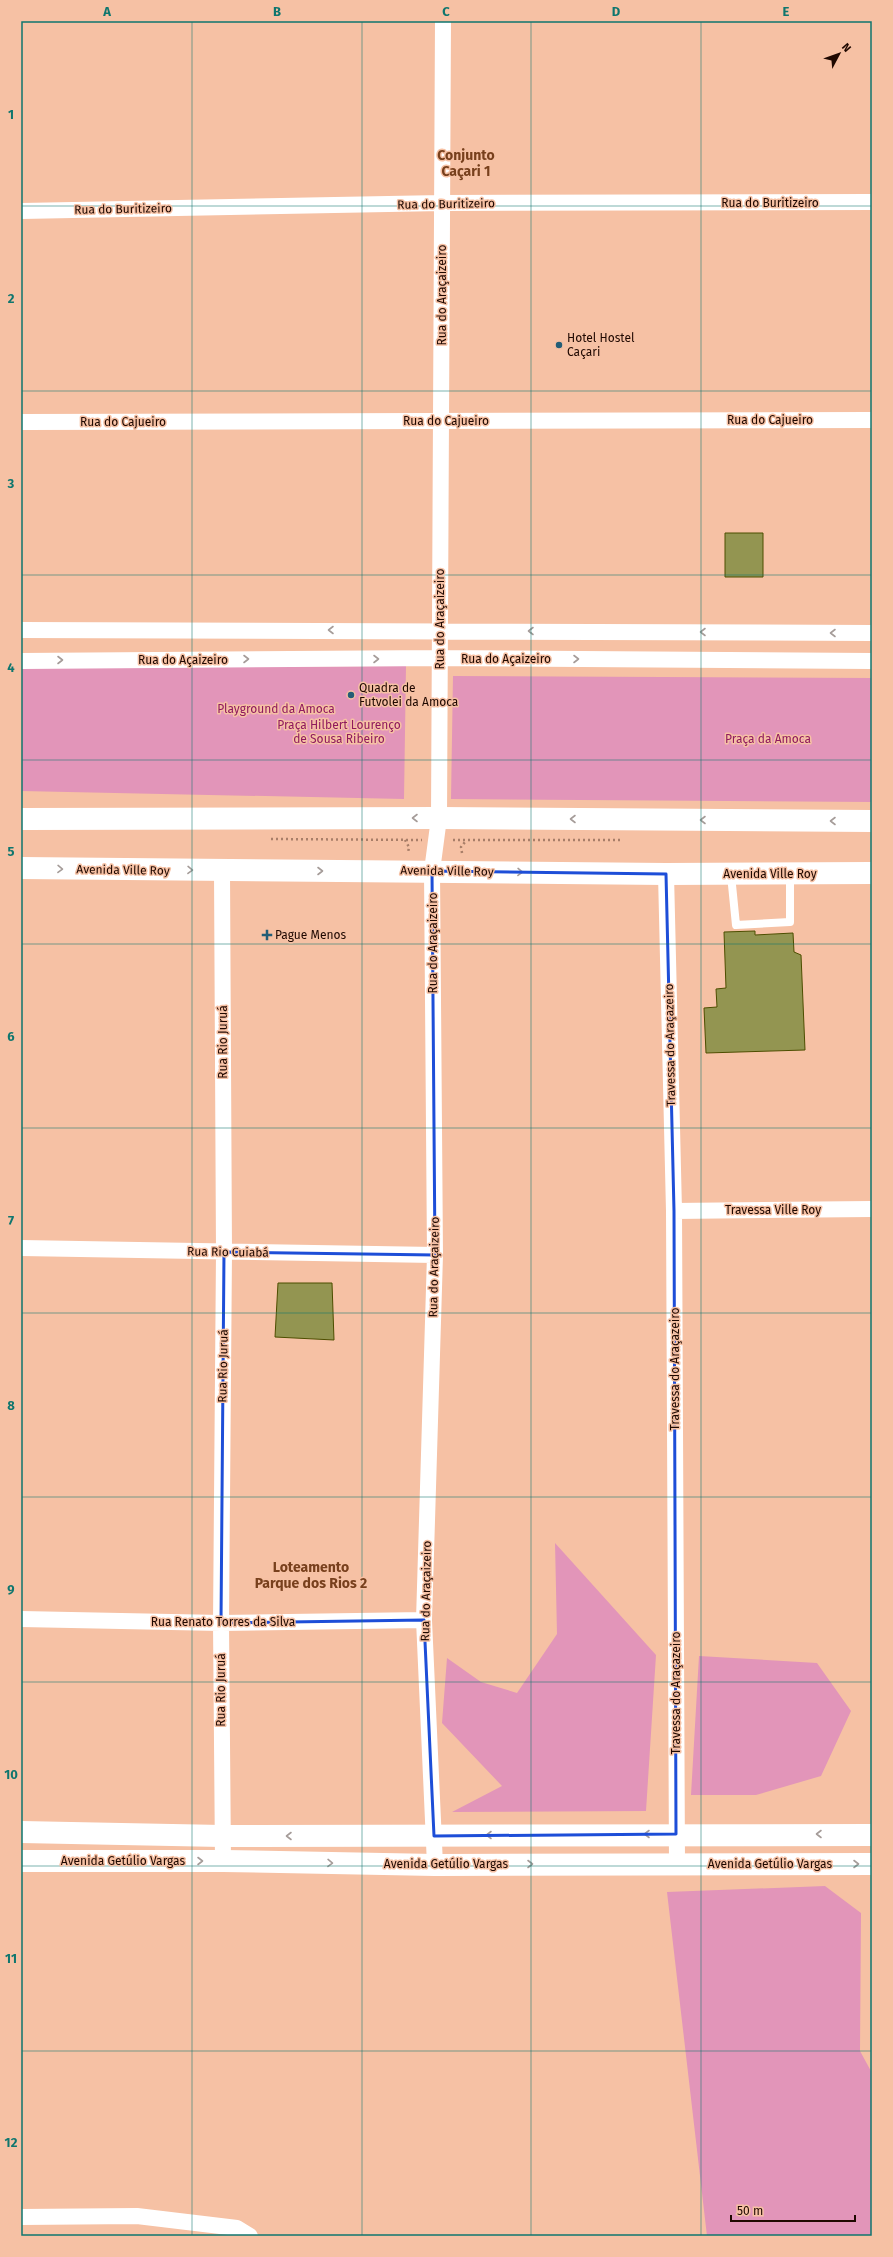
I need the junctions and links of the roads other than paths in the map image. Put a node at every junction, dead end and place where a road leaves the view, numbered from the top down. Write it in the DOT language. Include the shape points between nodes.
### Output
graph roads {
  1 [pos="442,21"];
  2 [pos="872,202"];
  3 [pos="442,203"];
  4 [pos="21,211"];
  5 [pos="872,420"];
  6 [pos="441,421"];
  7 [pos="21,422"];
  8 [pos="21,630"];
  9 [pos="440,630"];
  10 [pos="872,633"];
  11 [pos="440,658"];
  12 [pos="21,661"];
  13 [pos="872,661"];
  14 [pos="439,818"];
  15 [pos="21,820"];
  16 [pos="872,821"];
  17 [pos="21,868"];
  18 [pos="222,871"];
  19 [pos="432,871"];
  20 [pos="872,873"];
  21 [pos="666,874"];
  22 [pos="731,874"];
  23 [pos="790,874"];
  24 [pos="872,1209"];
  25 [pos="674,1211"];
  26 [pos="21,1248"];
  27 [pos="224,1252"];
  28 [pos="435,1255"];
  29 [pos="21,1619"];
  30 [pos="424,1620"];
  31 [pos="221,1624"];
  32 [pos="21,1832"];
  33 [pos="676,1834"];
  34 [pos="872,1834"];
  35 [pos="222,1836"];
  36 [pos="434,1836"];
  37 [pos="21,1861"];
  38 [pos="223,1861"];
  39 [pos="676,1864"];
  40 [pos="872,1864"];
  41 [pos="435,1865"];
  42 [pos="21,2217"];
  43 [pos="250,2236"];
  1 -- 3 [label="street, Rua do Araçaizeiro"];
  2 -- 3 [label="street, Rua do Buritizeiro"];
  3 -- 4 [label="street, Rua do Buritizeiro"];
  3 -- 6 [label="street, Rua do Araçaizeiro"];
  5 -- 6 [label="street, Rua do Cajueiro"];
  6 -- 7 [label="street, Rua do Cajueiro"];
  6 -- 9 [label="street, Rua do Araçaizeiro"];
  9 -- 8 [label="street, one-way"];
  10 -- 9 [label="street, one-way"];
  9 -- 11 [label="street, Rua do Araçaizeiro"];
  12 -- 11 [label="street, Rua do Açaizeiro, one-way"];
  11 -- 13 [label="street, Rua do Açaizeiro, one-way"];
  11 -- 14 [label="street, Rua do Araçaizeiro"];
  14 -- 15 [label="main road, one-way"];
  16 -- 14 [label="main road, one-way"];
  14 -- 19 [label="street, Rua do Araçaizeiro"];
  17 -- 18 [label="main road, Avenida Ville Roy, one-way"];
  18 -- 19 [label="main road, Avenida Ville Roy, one-way"];
  18 -- 27 [label="street, Rua Rio Juruá"];
  19 -- 21 [label="main road, Avenida Ville Roy, one-way"];
  19 -- 28 [label="street, Rua do Araçaizeiro"];
  20 -- 23 [label="main road, Avenida Ville Roy"];
  21 -- 22 [label="main road, Avenida Ville Roy"];
  21 -- 25 [label="street, Travessa do Araçazeiro"];
  22 -- 23 [label="main road, Avenida Ville Roy"];
  22 -- 23 [label="lane" via="736,925 790,922"];
  24 -- 25 [label="street, Travessa Ville Roy"];
  25 -- 33 [label="street, Travessa do Araçazeiro"];
  26 -- 27 [label="street, Rua Rio Cuiabá"];
  27 -- 28 [label="street, Rua Rio Cuiabá"];
  27 -- 31 [label="street, Rua Rio Juruá"];
  28 -- 30 [label="street, Rua do Araçaizeiro"];
  29 -- 31 [label="street, Rua Renato Torres da Silva"];
  30 -- 31 [label="street, Rua Renato Torres da Silva"];
  30 -- 36 [label="street, Rua do Araçaizeiro"];
  31 -- 35 [label="street, Rua Rio Juruá"];
  32 -- 35 [label="main road"];
  34 -- 33 [label="main road, one-way"];
  33 -- 36 [label="main road, one-way"];
  33 -- 39 [label="street, Travessa do Araçazeiro"];
  36 -- 35 [label="main road, one-way"];
  35 -- 38 [label="street, Rua Rio Juruá"];
  36 -- 41 [label="street, Rua do Araçaizeiro"];
  37 -- 38 [label="main road, Avenida Getúlio Vargas, one-way"];
  38 -- 41 [label="main road, Avenida Getúlio Vargas, one-way"];
  39 -- 40 [label="main road, Avenida Getúlio Vargas, one-way"];
  41 -- 39 [label="main road, Avenida Getúlio Vargas, one-way"];
  42 -- 43 [label="street" via="136,2216 237,2228"];
}
